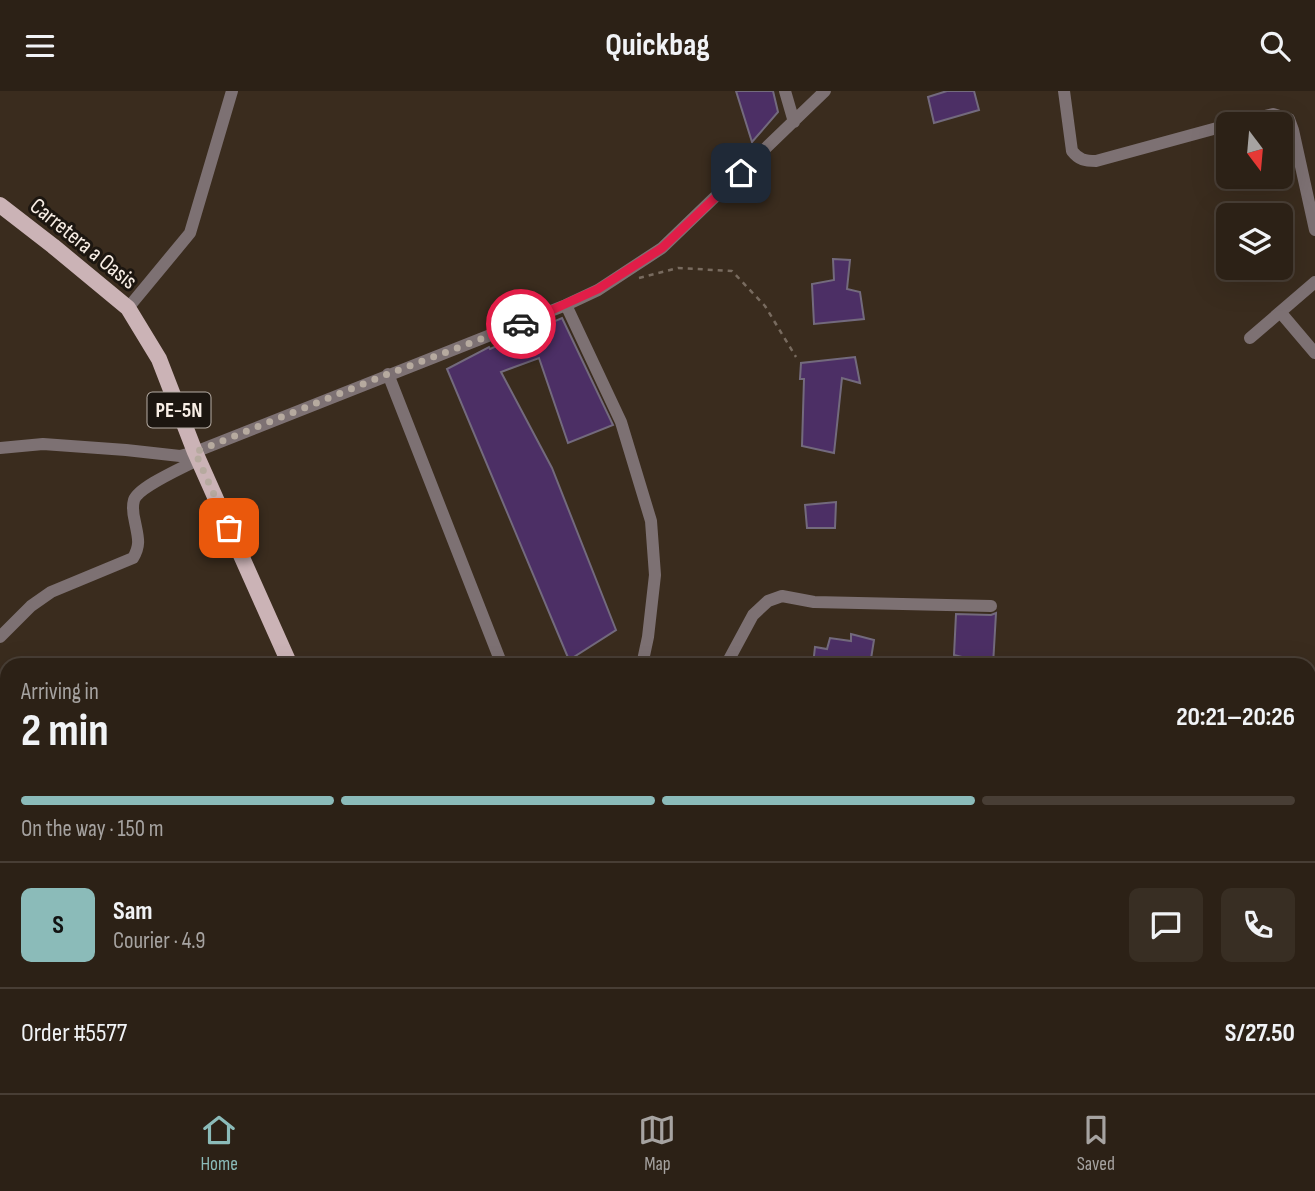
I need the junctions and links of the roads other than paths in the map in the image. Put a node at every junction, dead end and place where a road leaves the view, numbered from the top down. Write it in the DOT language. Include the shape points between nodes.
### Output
graph roads {
  1 [pos="232,91"];
  2 [pos="786,91"];
  3 [pos="825,91"];
  4 [pos="1064,91"];
  5 [pos="794,122"];
  6 [pos="1216,129"];
  7 [pos="1293,130"];
  8 [pos="0,205"];
  9 [pos="1315,230"];
  10 [pos="1315,282"];
  11 [pos="566,305"];
  12 [pos="128,308"];
  13 [pos="1280,313"];
  14 [pos="1250,338"];
  15 [pos="1315,353"];
  16 [pos="388,374"];
  17 [pos="0,448"];
  18 [pos="197,455"];
  19 [pos="991,606"];
  20 [pos="0,637"];
  21 [pos="287,658"];
  22 [pos="499,658"];
  23 [pos="644,658"];
  24 [pos="730,658"];
  1 -- 12 [label="street" via="190,233"];
  2 -- 5 [label="street"];
  3 -- 5 [label="street"];
  4 -- 6 [label="street" via="1072,151 1085,161"];
  5 -- 11 [label="street" via="662,248"];
  7 -- 9 [label="street"];
  8 -- 12 [label="main road, Carretera a Oasis / PE-5N"];
  10 -- 13 [label="street"];
  11 -- 16 [label="street"];
  11 -- 23 [label="street" via="621,422 651,521 655,575"];
  12 -- 18 [label="main road, Carretera a Oasis / PE-5N" via="159,359"];
  13 -- 14 [label="street"];
  13 -- 15 [label="street"];
  16 -- 18 [label="street"];
  16 -- 22 [label="street"];
  17 -- 18 [label="street" via="43,444"];
  18 -- 20 [label="street" via="135,497 138,549 133,558 51,592"];
  18 -- 21 [label="main road, Carretera a Oasis / PE-5N"];
  19 -- 24 [label="street" via="782,596 753,615"];
}
